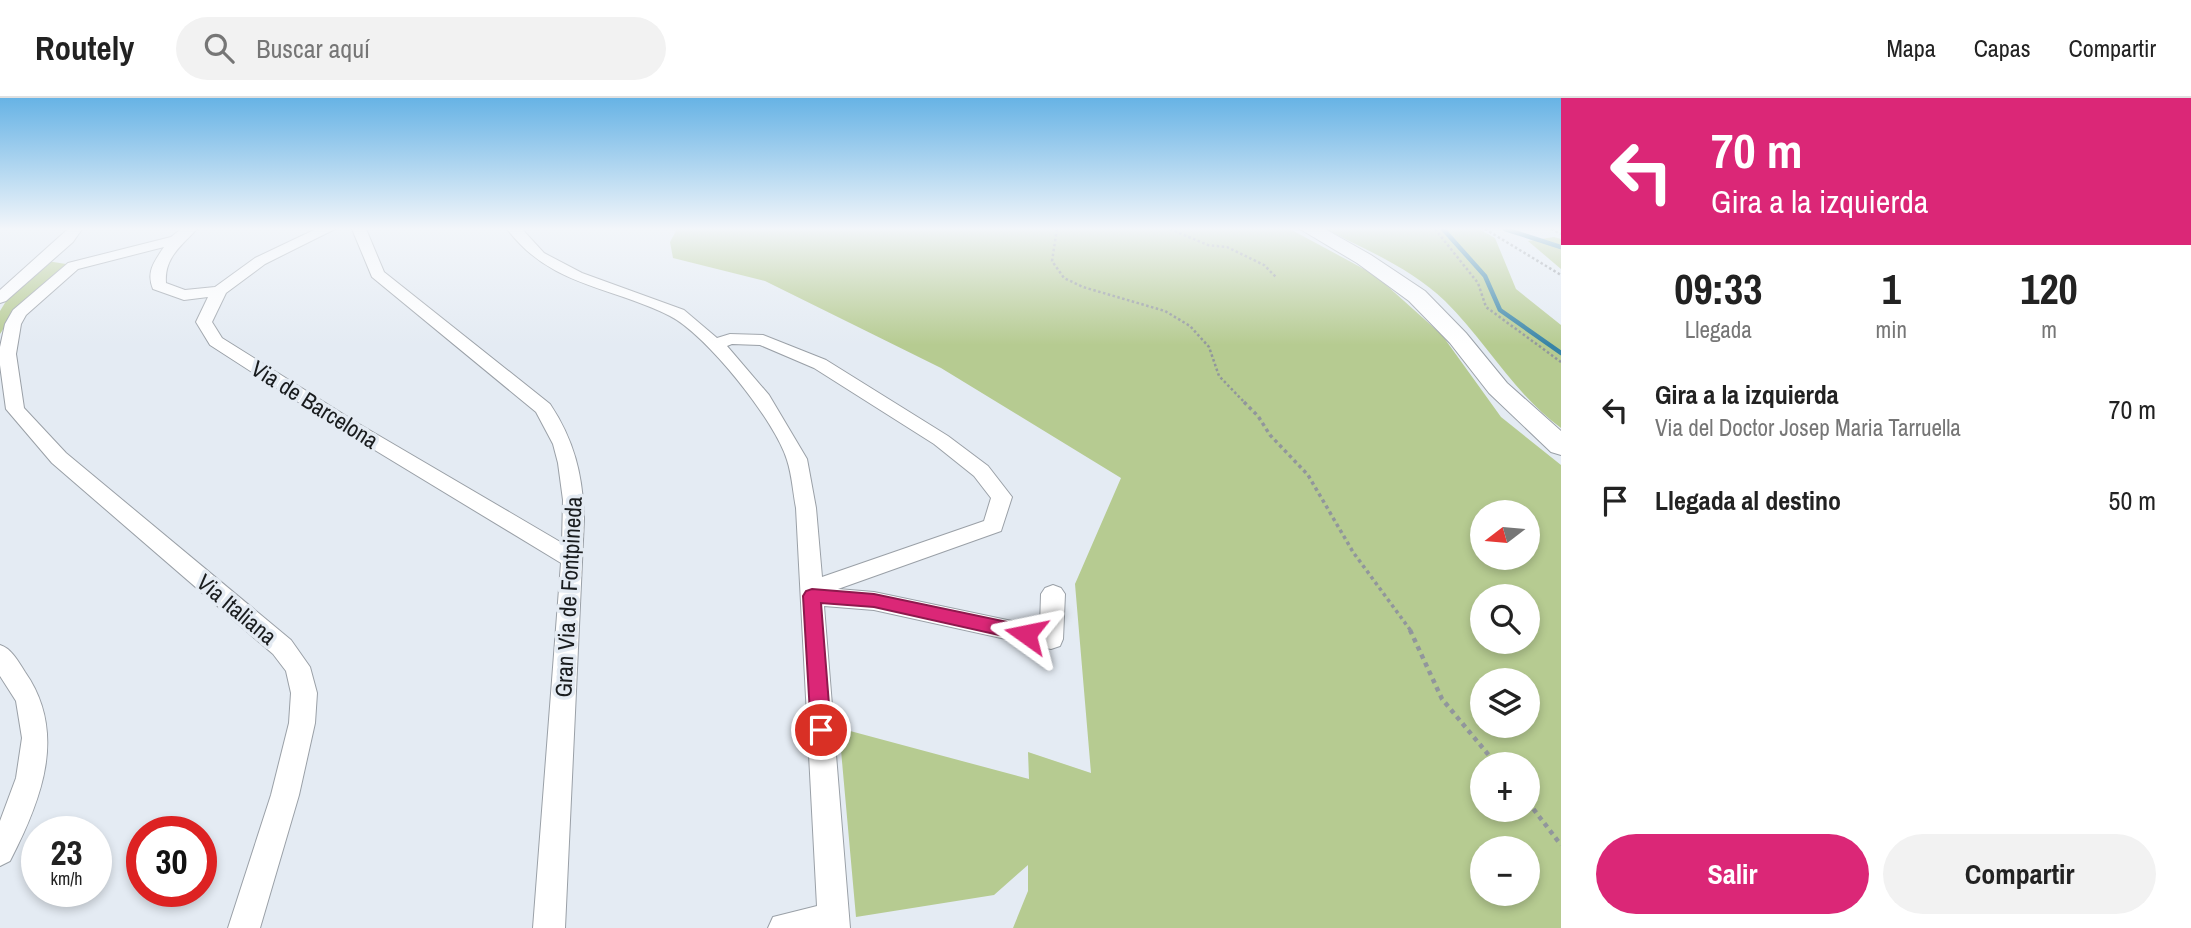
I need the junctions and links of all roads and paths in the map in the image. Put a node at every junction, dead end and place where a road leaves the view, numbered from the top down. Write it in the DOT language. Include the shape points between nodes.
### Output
graph roads {
  1 [pos="35,268"];
  2 [pos="73,268"];
  3 [pos="158,268"];
  4 [pos="251,268"];
  5 [pos="374,268"];
  6 [pos="561,268"];
  7 [pos="1054,268"];
  8 [pos="1267,268"];
  9 [pos="1377,268"];
  10 [pos="1466,268"];
  11 [pos="1278,278"];
  12 [pos="219,291"];
  13 [pos="0,298"];
  14 [pos="715,345"];
  15 [pos="3,351"];
  16 [pos="1561,362"];
  17 [pos="1561,446"];
  18 [pos="572,559"];
  19 [pos="812,592"];
  20 [pos="1053,594"];
  21 [pos="0,655"];
  22 [pos="1486,752"];
  23 [pos="1540,818"];
  24 [pos="1561,845"];
  25 [pos="0,851"];
  26 [pos="834,923"];
  27 [pos="244,928"];
  28 [pos="549,928"];
  29 [pos="784,928"];
  1 -- 13 [label="street"];
  2 -- 15 [label="street" via="19,313"];
  3 -- 12 [label="street" via="158,286 184,295"];
  4 -- 12 [label="street, Via de Barcelona"];
  5 -- 18 [label="street, Gran Via de Fontpineda" via="543,408 554,423 573,479"];
  6 -- 14 [label="street" via="678,313"];
  7 -- 22 [label="path" via="1090,288 1168,312 1207,341 1219,376 1308,475 1353,552 1412,632 1442,699"];
  8 -- 11 [label="path"];
  9 -- 17 [label="main road" via="1417,296 1498,388"];
  10 -- 16 [label="path" via="1478,283 1486,307"];
  12 -- 18 [label="street, Via de Barcelona" via="204,322 216,341"];
  14 -- 19 [label="street" via="763,399 797,459"];
  14 -- 19 [label="street" via="730,339 763,340 820,364 941,440 981,471 1002,497 993,526"];
  15 -- 27 [label="street, Via Italiana" via="15,409 34,433 282,647 298,667 304,693 302,723 282,807"];
  18 -- 28 [label="street, Gran Via de Fontpineda"];
  19 -- 20 [label="street" via="1051,639"];
  19 -- 26 [label="street"];
  21 -- 25 [label="street" via="29,702 37,753 15,824"];
  23 -- 24 [label="path"];
  26 -- 29 [label="street"];
}
